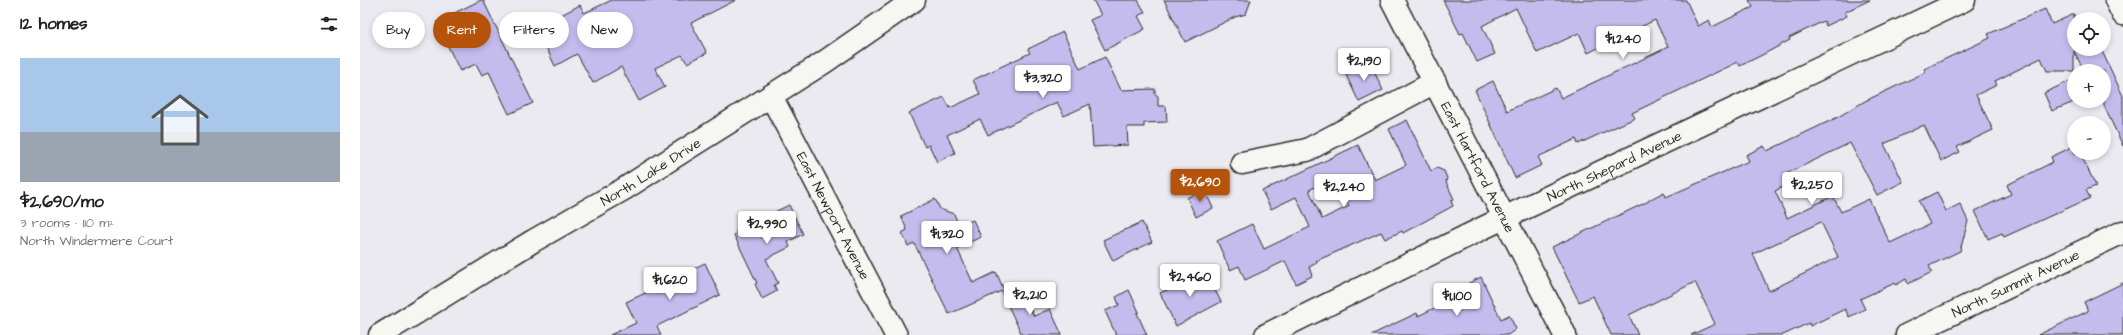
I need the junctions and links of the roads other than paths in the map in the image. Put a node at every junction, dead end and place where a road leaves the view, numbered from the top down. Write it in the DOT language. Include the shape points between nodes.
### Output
graph roads {
  1 [pos="914,0"];
  2 [pos="1392,0"];
  3 [pos="1964,0"];
  4 [pos="2116,0"];
  5 [pos="2123,14"];
  6 [pos="1435,82"];
  7 [pos="771,96"];
  8 [pos="1242,163"];
  9 [pos="1506,218"];
  10 [pos="2123,232"];
  11 [pos="380,335"];
  12 [pos="896,335"];
  13 [pos="1266,335"];
  14 [pos="1565,335"];
  15 [pos="1907,335"];
  1 -- 7 [label="street, North Lake Drive"];
  2 -- 6 [label="street, East Hartford Avenue"];
  3 -- 9 [label="street, North Shepard Avenue"];
  4 -- 5 [label="street"];
  6 -- 8 [label="street" via="1307,150"];
  6 -- 9 [label="street, East Hartford Avenue"];
  7 -- 11 [label="street, North Lake Drive"];
  7 -- 12 [label="street, East Newport Avenue"];
  9 -- 13 [label="street, North Shepard Avenue"];
  9 -- 14 [label="street, East Hartford Avenue"];
  10 -- 15 [label="street, North Summit Avenue"];
}
